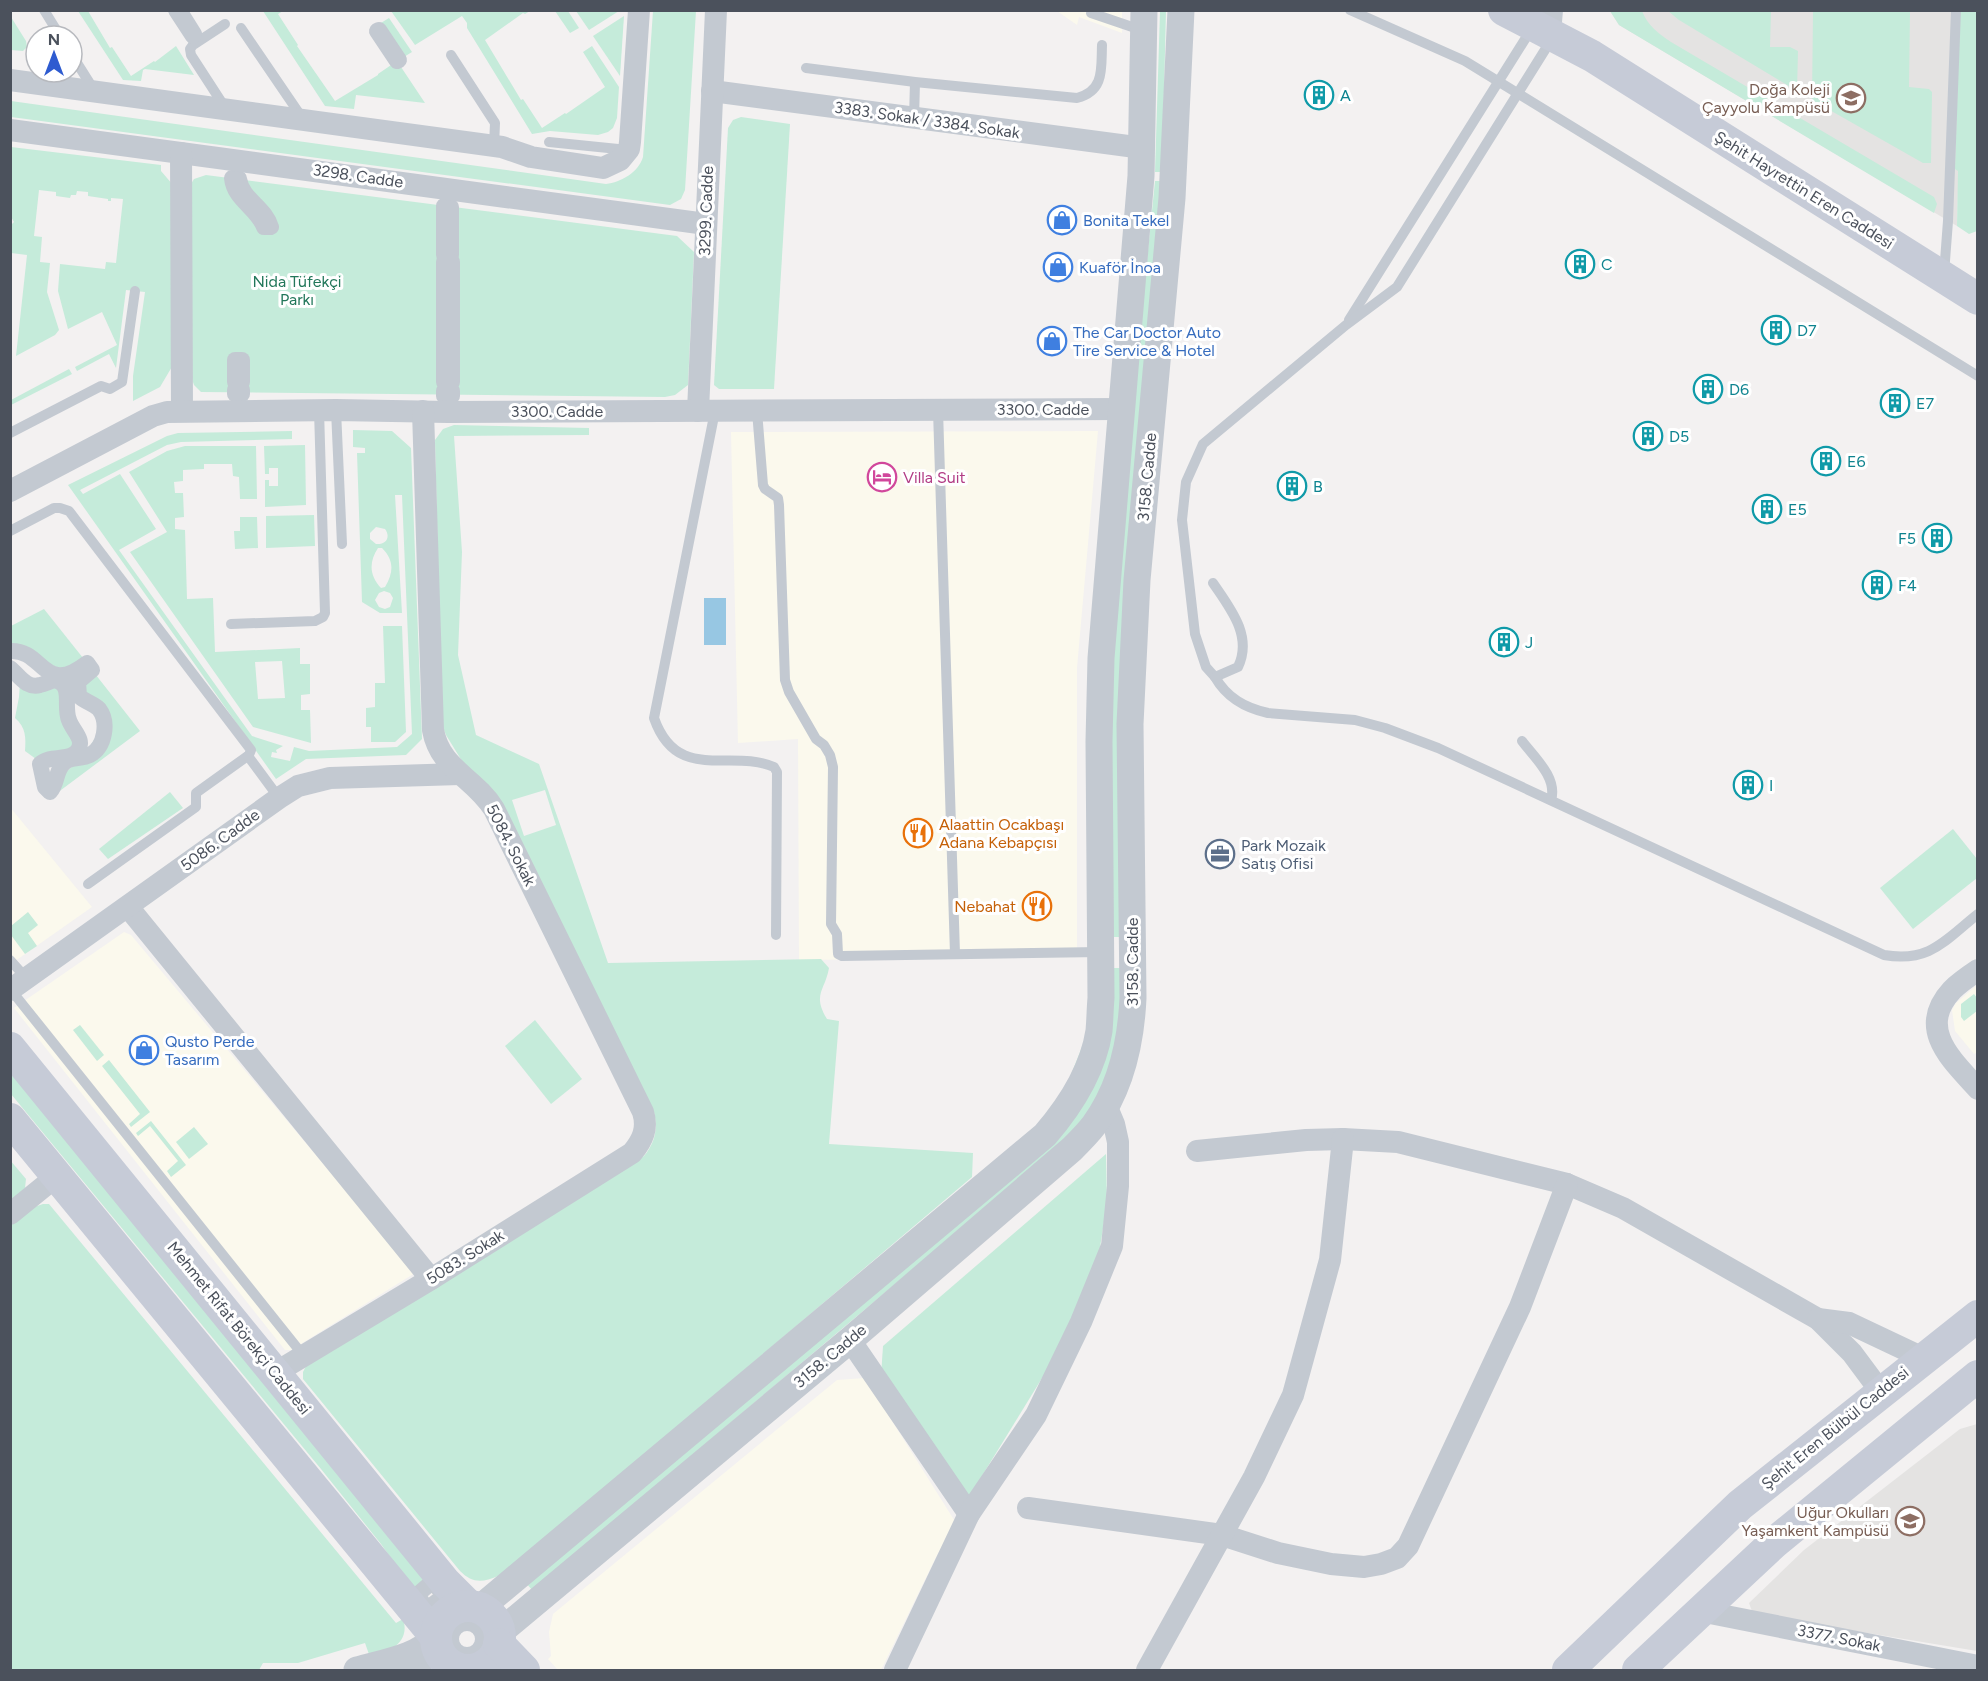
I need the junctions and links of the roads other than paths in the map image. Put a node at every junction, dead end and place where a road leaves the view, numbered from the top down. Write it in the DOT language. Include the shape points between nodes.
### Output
graph roads {
  1 [pos="44,10"];
  2 [pos="639,10"];
  3 [pos="716,10"];
  4 [pos="1181,10"];
  5 [pos="1350,10"];
  6 [pos="1504,10"];
  7 [pos="1956,10"];
  8 [pos="1091,13"];
  9 [pos="1144,21"];
  10 [pos="53,24"];
  11 [pos="225,24"];
  12 [pos="1547,26"];
  13 [pos="241,28"];
  14 [pos="1102,45"];
  15 [pos="451,55"];
  16 [pos="806,68"];
  17 [pos="84,74"];
  18 [pos="10,80"];
  19 [pos="1499,81"];
  20 [pos="915,82"];
  21 [pos="95,91"];
  22 [pos="712,91"];
  23 [pos="1518,93"];
  24 [pos="226,109"];
  25 [pos="914,118"];
  26 [pos="303,120"];
  27 [pos="10,130"];
  28 [pos="549,142"];
  29 [pos="494,146"];
  30 [pos="1143,148"];
  31 [pos="628,150"];
  32 [pos="181,153"];
  33 [pos="706,224"];
  34 [pos="1967,288"];
  35 [pos="135,291"];
  36 [pos="1346,325"];
  37 [pos="1977,376"];
  38 [pos="448,389"];
  39 [pos="1122,409"];
  40 [pos="328,410"];
  41 [pos="938,410"];
  42 [pos="182,411"];
  43 [pos="423,411"];
  44 [pos="706,411"];
  45 [pos="757,411"];
  46 [pos="10,433"];
  47 [pos="321,446"];
  48 [pos="338,446"];
  49 [pos="10,491"];
  50 [pos="10,531"];
  51 [pos="342,544"];
  52 [pos="1213,583"];
  53 [pos="231,624"];
  54 [pos="10,651"];
  55 [pos="10,668"];
  56 [pos="1215,677"];
  57 [pos="1522,741"];
  58 [pos="248,756"];
  59 [pos="460,774"];
  60 [pos="279,798"];
  61 [pos="1551,800"];
  62 [pos="88,884"];
  63 [pos="128,907"];
  64 [pos="1977,914"];
  65 [pos="776,935"];
  66 [pos="1100,952"];
  67 [pos="1133,952"];
  68 [pos="955,954"];
  69 [pos="10,960"];
  70 [pos="1977,970"];
  71 [pos="16,986"];
  72 [pos="10,1048"];
  73 [pos="1977,1089"];
  74 [pos="1106,1105"];
  75 [pos="10,1119"];
  76 [pos="644,1131"];
  77 [pos="1343,1139"];
  78 [pos="1197,1151"];
  79 [pos="58,1175"];
  80 [pos="1567,1184"];
  81 [pos="10,1214"];
  82 [pos="431,1279"];
  83 [pos="1977,1316"];
  84 [pos="1818,1319"];
  85 [pos="850,1340"];
  86 [pos="303,1355"];
  87 [pos="275,1373"];
  88 [pos="1903,1375"];
  89 [pos="1977,1376"];
  90 [pos="1954,1403"];
  91 [pos="1028,1508"];
  92 [pos="969,1514"];
  93 [pos="1222,1535"];
  94 [pos="1700,1611"];
  95 [pos="493,1634"];
  96 [pos="436,1637"];
  97 [pos="1977,1666"];
  98 [pos="461,1667"];
  99 [pos="357,1671"];
  100 [pos="400,1671"];
  101 [pos="413,1671"];
  102 [pos="524,1671"];
  103 [pos="895,1671"];
  104 [pos="1147,1671"];
  105 [pos="1568,1671"];
  106 [pos="1638,1671"];
  1 -- 10 [label="lane"];
  2 -- 31 [label="street"];
  3 -- 22 [label="street, 3299. Cadde"];
  4 -- 67 [label="street, 3158. Cadde" via="1172,198 1136,602 1130,724"];
  5 -- 19 [label="lane"];
  6 -- 12 [label="main road, Şehit Hayrettin Eren Caddesi"];
  7 -- 34 [label="lane" via="1948,221"];
  8 -- 9 [label="lane"];
  9 -- 30 [label="street, 3158. Cadde"];
  11 -- 24 [label="lane" via="190,49"];
  12 -- 19 [label="lane"];
  12 -- 23 [label="lane"];
  12 -- 34 [label="main road, Şehit Hayrettin Eren Caddesi"];
  13 -- 26 [label="lane"];
  14 -- 20 [label="lane" via="1096,88 1077,98"];
  15 -- 29 [label="lane" via="495,123"];
  16 -- 20 [label="lane"];
  17 -- 21 [label="lane"];
  18 -- 21 [label="street"];
  19 -- 23 [label="lane"];
  19 -- 36 [label="lane"];
  20 -- 25 [label="lane"];
  21 -- 24 [label="street"];
  22 -- 25 [label="street, 3383. Sokak / 3384. Sokak"];
  22 -- 33 [label="street, 3299. Cadde"];
  23 -- 36 [label="lane" via="1397,287"];
  23 -- 37 [label="lane"];
  24 -- 26 [label="street"];
  25 -- 30 [label="street, 3383. Sokak / 3384. Sokak"];
  26 -- 29 [label="street"];
  27 -- 32 [label="street, 3298. Cadde"];
  28 -- 31 [label="lane"];
  29 -- 31 [label="street" via="531,158 596,168 615,163"];
  30 -- 39 [label="street, 3158. Cadde"];
  32 -- 33 [label="street, 3298. Cadde"];
  32 -- 42 [label="street"];
  33 -- 44 [label="street, 3299. Cadde"];
  35 -- 46 [label="lane" via="122,382 110,389 101,386"];
  36 -- 56 [label="lane" via="1203,444 1186,482 1182,520 1195,634 1206,667"];
  38 -- 38 [label="street" via="444,382 444,262 452,262"];
  39 -- 41 [label="street, 3300. Cadde"];
  39 -- 66 [label="street, 3158. Cadde" via="1101,658"];
  40 -- 42 [label="street, 3300. Cadde"];
  40 -- 43 [label="street, 3300. Cadde"];
  40 -- 47 [label="lane"];
  40 -- 48 [label="lane"];
  41 -- 45 [label="street, 3300. Cadde"];
  41 -- 68 [label="lane"];
  42 -- 49 [label="street, 3300. Cadde" via="153,416"];
  43 -- 44 [label="street, 3300. Cadde"];
  43 -- 59 [label="street, 5084. Sokak" via="433,730 444,759"];
  44 -- 45 [label="street, 3300. Cadde"];
  44 -- 65 [label="lane" via="654,718 669,743 690,757 756,762 774,767 777,772"];
  45 -- 68 [label="lane" via="763,485 778,498 779,504 785,680 816,739 825,745 833,767 831,924 837,934 838,954"];
  47 -- 48 [label="lane"];
  47 -- 53 [label="lane" via="323,616 315,621"];
  48 -- 51 [label="lane"];
  50 -- 58 [label="lane" via="54,508 69,511 250,748"];
  52 -- 56 [label="lane" via="1234,614 1244,640 1238,668"];
  54 -- 55 [label="street" via="22,652 50,674 67,675 87,663 92,669 78,682 78,692 102,714 102,743 91,754 64,762 50,792 45,787 40,764 74,754 80,745 66,711 67,690 55,680 31,685"];
  56 -- 61 [label="lane" via="1230,696 1254,710 1355,720 1385,728"];
  57 -- 61 [label="lane" via="1552,783"];
  58 -- 60 [label="lane"];
  58 -- 62 [label="lane" via="196,793 196,807"];
  59 -- 60 [label="street, 5086. Cadde" via="330,778 298,786"];
  59 -- 76 [label="street, 5084. Sokak" via="480,789 494,808 643,1112"];
  60 -- 63 [label="street, 5086. Cadde"];
  61 -- 64 [label="lane" via="1884,955 1922,955"];
  63 -- 71 [label="street, 5086. Cadde"];
  63 -- 82 [label="street"];
  66 -- 67 [label="street"];
  66 -- 68 [label="lane"];
  66 -- 95 [label="street, 3158. Cadde" via="1099,1033 1091,1060 1061,1117 1045,1136"];
  67 -- 74 [label="street, 3158. Cadde" via="1128,1050"];
  69 -- 71 [label="lane"];
  70 -- 73 [label="street" via="1945,999 1936,1025 1944,1052"];
  71 -- 86 [label="lane"];
  72 -- 87 [label="main road, Mehmet Rifat Börekçi Caddesi"];
  74 -- 85 [label="street, 3158. Cadde" via="1072,1149"];
  74 -- 92 [label="street" via="1118,1142 1112,1246 1082,1322 1036,1414"];
  75 -- 79 [label="main road"];
  76 -- 82 [label="street, 5083. Sokak" via="632,1152"];
  77 -- 78 [label="street"];
  77 -- 80 [label="street" via="1398,1142"];
  77 -- 93 [label="street" via="1330,1260 1293,1395"];
  79 -- 81 [label="street"];
  79 -- 96 [label="main road"];
  80 -- 84 [label="street" via="1623,1208"];
  80 -- 93 [label="street" via="1520,1307 1408,1546 1397,1558 1364,1566 1331,1564"];
  82 -- 86 [label="street, 5083. Sokak"];
  83 -- 88 [label="main road, Şehit Eren Bülbül Caddesi"];
  84 -- 88 [label="street" via="1852,1353"];
  84 -- 88 [label="street" via="1849,1323"];
  85 -- 92 [label="street"];
  85 -- 95 [label="street, 3158. Cadde"];
  86 -- 87 [label="street, 5083. Sokak"];
  87 -- 95 [label="main road, Mehmet Rifat Börekçi Caddesi" via="451,1589"];
  88 -- 90 [label="main road"];
  88 -- 105 [label="main road, Şehit Eren Bülbül Caddesi" via="1740,1505"];
  89 -- 90 [label="main road"];
  90 -- 94 [label="main road" via="1775,1542"];
  91 -- 93 [label="street"];
  92 -- 103 [label="street"];
  93 -- 104 [label="street"];
  94 -- 97 [label="street, 3377. Sokak"];
  94 -- 106 [label="main road"];
  95 -- 96 [label="main road" via="459,1607 442,1619"];
  95 -- 98 [label="main road" via="496,1653 483,1666"];
  95 -- 102 [label="main road, Mehmet Rifat Börekçi Caddesi"];
  96 -- 98 [label="main road" via="441,1656"];
  96 -- 99 [label="street" via="417,1652"];
  100 -- 101 [label="street" via="399,1666 423,1661 424,1666"];
}
